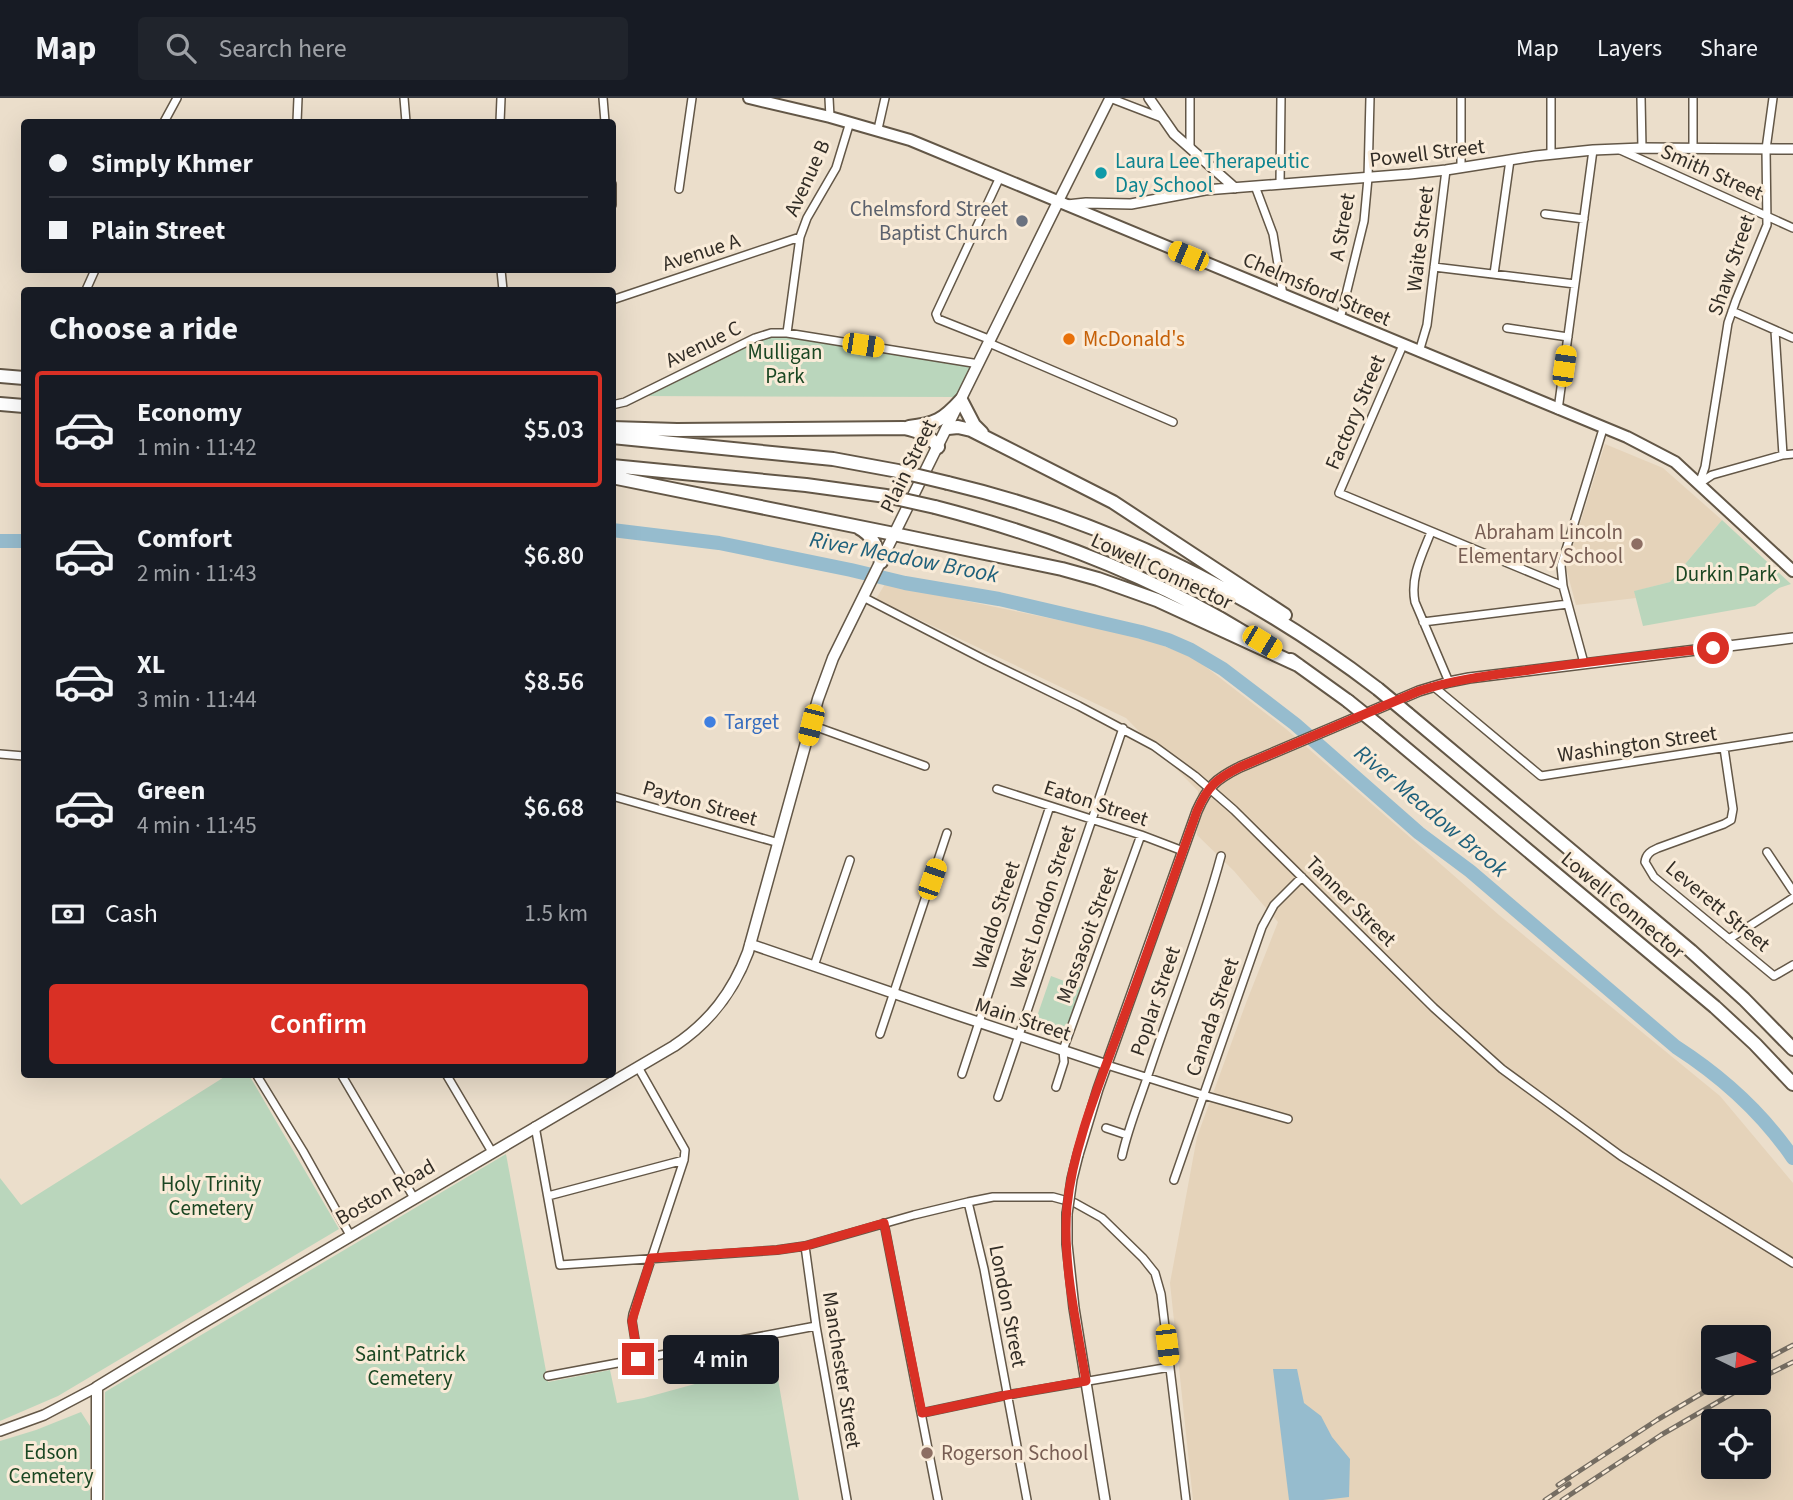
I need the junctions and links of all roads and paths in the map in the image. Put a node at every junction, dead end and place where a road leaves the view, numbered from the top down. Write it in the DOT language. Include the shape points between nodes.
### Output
graph roads {
  1 [pos="177,98"];
  2 [pos="298,98"];
  3 [pos="404,98"];
  4 [pos="501,98"];
  5 [pos="603,98"];
  6 [pos="692,98"];
  7 [pos="753,98"];
  8 [pos="829,98"];
  9 [pos="885,98"];
  10 [pos="1110,98"];
  11 [pos="1149,98"];
  12 [pos="1190,98"];
  13 [pos="1281,98"];
  14 [pos="1370,98"];
  15 [pos="1461,98"];
  16 [pos="1551,98"];
  17 [pos="1641,98"];
  18 [pos="1693,98"];
  19 [pos="1773,98"];
  20 [pos="830,117"];
  21 [pos="1162,118"];
  22 [pos="166,119"];
  23 [pos="298,119"];
  24 [pos="406,119"];
  25 [pos="500,119"];
  26 [pos="605,119"];
  27 [pos="850,122"];
  28 [pos="878,130"];
  29 [pos="1190,148"];
  30 [pos="1642,148"];
  31 [pos="1693,148"];
  32 [pos="1616,149"];
  33 [pos="1766,149"];
  34 [pos="1793,149"];
  35 [pos="1593,150"];
  36 [pos="1551,154"];
  37 [pos="1510,160"];
  38 [pos="1461,168"];
  39 [pos="1446,170"];
  40 [pos="1000,177"];
  41 [pos="1368,178"];
  42 [pos="1280,184"];
  43 [pos="1255,186"];
  44 [pos="1235,188"];
  45 [pos="679,189"];
  46 [pos="1063,204"];
  47 [pos="1545,214"];
  48 [pos="1768,216"];
  49 [pos="1584,219"];
  50 [pos="1793,228"];
  51 [pos="800,237"];
  52 [pos="1434,267"];
  53 [pos="1494,274"];
  54 [pos="1575,284"];
  55 [pos="1283,295"];
  56 [pos="616,299"];
  57 [pos="1732,311"];
  58 [pos="1340,319"];
  59 [pos="1507,328"];
  60 [pos="1775,331"];
  61 [pos="788,333"];
  62 [pos="1568,337"];
  63 [pos="1793,338"];
  64 [pos="990,342"];
  65 [pos="1402,345"];
  66 [pos="1419,352"];
  67 [pos="979,364"];
  68 [pos="0,376"];
  69 [pos="21,378"];
  70 [pos="961,400"];
  71 [pos="0,404"];
  72 [pos="616,404"];
  73 [pos="21,407"];
  74 [pos="1558,410"];
  75 [pos="1173,422"];
  76 [pos="616,428"];
  77 [pos="904,428"];
  78 [pos="948,428"];
  79 [pos="1603,429"];
  80 [pos="616,437"];
  81 [pos="988,438"];
  82 [pos="938,447"];
  83 [pos="1793,454"];
  84 [pos="1783,455"];
  85 [pos="616,466"];
  86 [pos="616,478"];
  87 [pos="1699,484"];
  88 [pos="859,528"];
  89 [pos="1431,532"];
  90 [pos="895,534"];
  91 [pos="881,562"];
  92 [pos="1793,571"];
  93 [pos="1563,586"];
  94 [pos="863,597"];
  95 [pos="1568,604"];
  96 [pos="1423,622"];
  97 [pos="1793,638"];
  98 [pos="1341,662"];
  99 [pos="1584,663"];
  100 [pos="1298,665"];
  101 [pos="1449,682"];
  102 [pos="1433,686"];
  103 [pos="811,725"];
  104 [pos="1123,729"];
  105 [pos="1793,737"];
  106 [pos="1724,748"];
  107 [pos="0,754"];
  108 [pos="21,757"];
  109 [pos="925,766"];
  110 [pos="1209,787"];
  111 [pos="997,789"];
  112 [pos="616,797"];
  113 [pos="1050,806"];
  114 [pos="1091,819"];
  115 [pos="947,833"];
  116 [pos="1142,835"];
  117 [pos="779,843"];
  118 [pos="1183,851"];
  119 [pos="1767,852"];
  120 [pos="1222,856"];
  121 [pos="850,860"];
  122 [pos="1302,877"];
  123 [pos="1793,891"];
  124 [pos="1793,898"];
  125 [pos="1729,939"];
  126 [pos="750,944"];
  127 [pos="814,965"];
  128 [pos="1793,965"];
  129 [pos="894,993"];
  130 [pos="980,1023"];
  131 [pos="880,1034"];
  132 [pos="1019,1036"];
  133 [pos="1793,1049"];
  134 [pos="1063,1050"];
  135 [pos="1107,1065"];
  136 [pos="638,1067"];
  137 [pos="962,1074"];
  138 [pos="1147,1077"];
  139 [pos="258,1078"];
  140 [pos="343,1078"];
  141 [pos="448,1078"];
  142 [pos="1793,1084"];
  143 [pos="1056,1087"];
  144 [pos="1203,1095"];
  145 [pos="998,1097"];
  146 [pos="1288,1119"];
  147 [pos="535,1126"];
  148 [pos="1106,1128"];
  149 [pos="1126,1135"];
  150 [pos="492,1152"];
  151 [pos="1122,1156"];
  152 [pos="684,1160"];
  153 [pos="1174,1180"];
  154 [pos="548,1196"];
  155 [pos="414,1198"];
  156 [pos="968,1202"];
  157 [pos="884,1223"];
  158 [pos="350,1235"];
  159 [pos="805,1246"];
  160 [pos="651,1258"];
  161 [pos="1793,1263"];
  162 [pos="816,1326"];
  163 [pos="638,1359"];
  164 [pos="1170,1367"];
  165 [pos="548,1376"];
  166 [pos="1086,1381"];
  167 [pos="97,1387"];
  168 [pos="1007,1395"];
  169 [pos="922,1413"];
  170 [pos="0,1431"];
  171 [pos="97,1500"];
  172 [pos="846,1500"];
  173 [pos="938,1500"];
  174 [pos="1027,1500"];
  175 [pos="1105,1500"];
  176 [pos="1186,1500"];
  1 -- 22 [label="street"];
  2 -- 23 [label="street"];
  3 -- 24 [label="street"];
  4 -- 25 [label="street"];
  5 -- 26 [label="street"];
  6 -- 45 [label="street"];
  7 -- 20 [label="main road, Chelmsford Street"];
  8 -- 20 [label="street"];
  9 -- 28 [label="street"];
  10 -- 21 [label="street"];
  10 -- 46 [label="street, Plain Street"];
  11 -- 21 [label="street"];
  12 -- 29 [label="street"];
  13 -- 42 [label="street"];
  14 -- 41 [label="street, A Street"];
  15 -- 38 [label="street"];
  16 -- 36 [label="street"];
  17 -- 30 [label="street"];
  18 -- 31 [label="street"];
  19 -- 33 [label="street, Shaw Street"];
  20 -- 27 [label="main road, Chelmsford Street"];
  21 -- 29 [label="street"];
  27 -- 28 [label="main road, Chelmsford Street"];
  27 -- 51 [label="street, Avenue B" via="836,168"];
  28 -- 40 [label="main road, Chelmsford Street"];
  29 -- 44 [label="street"];
  30 -- 31 [label="street, Powell Street"];
  30 -- 32 [label="street, Powell Street"];
  31 -- 33 [label="street, Powell Street"];
  32 -- 35 [label="street, Powell Street"];
  32 -- 48 [label="street, Smith Street"];
  33 -- 34 [label="street, Powell Street"];
  33 -- 48 [label="street, Shaw Street"];
  35 -- 36 [label="street, Powell Street"];
  35 -- 49 [label="street"];
  36 -- 37 [label="street, Powell Street"];
  37 -- 38 [label="street, Powell Street"];
  37 -- 53 [label="street"];
  38 -- 39 [label="street, Powell Street"];
  39 -- 41 [label="street, Powell Street"];
  39 -- 52 [label="street, Waite Street"];
  40 -- 46 [label="main road, Chelmsford Street"];
  40 -- 64 [label="street" via="936,314 938,319"];
  41 -- 42 [label="street, Powell Street"];
  41 -- 58 [label="street, A Street" via="1364,221"];
  42 -- 43 [label="street, Powell Street"];
  43 -- 44 [label="street, Powell Street"];
  43 -- 55 [label="street" via="1273,234"];
  44 -- 46 [label="street, Powell Street" via="1132,204"];
  46 -- 55 [label="main road, Chelmsford Street"];
  46 -- 64 [label="main road, Plain Street"];
  47 -- 49 [label="street"];
  48 -- 50 [label="street, Smith Street"];
  48 -- 57 [label="street, Shaw Street"];
  49 -- 54 [label="street"];
  51 -- 56 [label="street, Avenue A"];
  51 -- 61 [label="street, Avenue B"];
  52 -- 53 [label="street"];
  52 -- 66 [label="street, Waite Street"];
  53 -- 54 [label="street"];
  54 -- 62 [label="street"];
  55 -- 58 [label="main road, Chelmsford Street"];
  57 -- 60 [label="street"];
  57 -- 87 [label="street, Shaw Street"];
  58 -- 65 [label="main road, Chelmsford Street"];
  59 -- 62 [label="street"];
  60 -- 63 [label="street"];
  60 -- 84 [label="street"];
  61 -- 67 [label="street, Avenue C"];
  61 -- 72 [label="street, Avenue C" via="755,338"];
  62 -- 74 [label="street"];
  64 -- 67 [label="main road, Plain Street"];
  64 -- 75 [label="street"];
  65 -- 66 [label="main road, Chelmsford Street"];
  65 -- 89 [label="street, Factory Street" via="1339,493"];
  66 -- 74 [label="main road, Chelmsford Street"];
  67 -- 70 [label="main road, Plain Street"];
  68 -- 69 [label="highway"];
  70 -- 77 [label="highway" via="942,419"];
  70 -- 78 [label="main road, Plain Street"];
  70 -- 81 [label="highway" via="974,425"];
  71 -- 73 [label="highway"];
  74 -- 79 [label="main road, Chelmsford Street"];
  76 -- 77 [label="highway"];
  77 -- 82 [label="highway" via="922,433"];
  78 -- 81 [label="highway" via="963,427"];
  78 -- 82 [label="main road, Plain Street"];
  79 -- 87 [label="main road, Chelmsford Street" via="1667,457"];
  79 -- 93 [label="street" via="1561,566"];
  80 -- 98 [label="highway, Lowell Connector, bridge" via="819,458 898,471 995,495 1053,513 1172,562 1262,610"];
  81 -- 98 [label="highway" via="1129,512 1300,626"];
  82 -- 90 [label="main road, Plain Street"];
  83 -- 84 [label="street"];
  84 -- 87 [label="street" via="1712,475"];
  85 -- 100 [label="highway, Lowell Connector, bridge" via="886,496 1023,532 1165,590"];
  86 -- 88 [label="highway"];
  87 -- 92 [label="main road, Chelmsford Street"];
  88 -- 90 [label="highway"];
  88 -- 91 [label="highway" via="871,536"];
  89 -- 93 [label="street"];
  89 -- 96 [label="street" via="1413,589"];
  90 -- 91 [label="main road, Plain Street"];
  90 -- 100 [label="highway" via="1118,585"];
  91 -- 94 [label="main road, Plain Street"];
  93 -- 95 [label="street"];
  94 -- 103 [label="main road, Plain Street" via="824,679"];
  94 -- 104 [label="street, Tanner Street"];
  95 -- 96 [label="street"];
  95 -- 99 [label="street"];
  96 -- 101 [label="street"];
  97 -- 99 [label="street"];
  98 -- 133 [label="highway, Lowell Connector, bridge" via="1691,951"];
  99 -- 101 [label="street"];
  100 -- 142 [label="highway, Lowell Connector, bridge" via="1379,726 1715,1007"];
  101 -- 102 [label="street"];
  102 -- 106 [label="street, Washington Street" via="1541,776"];
  102 -- 110 [label="street" via="1228,773"];
  103 -- 109 [label="street"];
  103 -- 117 [label="main road, Plain Street"];
  104 -- 110 [label="street, Tanner Street" via="1168,755"];
  104 -- 114 [label="street, West London Street"];
  105 -- 106 [label="street, Washington Street"];
  106 -- 125 [label="street, Leverett Street" via="1731,820 1658,848 1645,862 1654,877"];
  107 -- 108 [label="street"];
  110 -- 118 [label="street"];
  110 -- 122 [label="street, Tanner Street"];
  111 -- 113 [label="street, Eaton Street"];
  112 -- 117 [label="street, Payton Street"];
  113 -- 114 [label="street, Eaton Street"];
  113 -- 130 [label="street, Waldo Street"];
  114 -- 116 [label="street, Eaton Street"];
  114 -- 132 [label="street, West London Street"];
  115 -- 129 [label="street"];
  116 -- 118 [label="street, Eaton Street"];
  116 -- 134 [label="street, Massasoit Street"];
  117 -- 126 [label="main road, Plain Street"];
  118 -- 135 [label="street"];
  119 -- 123 [label="street"];
  120 -- 138 [label="street, Poplar Street"];
  121 -- 127 [label="street"];
  122 -- 144 [label="street, Canada Street" via="1274,905 1262,927"];
  122 -- 161 [label="street, Tanner Street" via="1434,1008 1524,1086 1621,1156"];
  124 -- 125 [label="street"];
  125 -- 128 [label="street, Leverett Street" via="1774,976"];
  126 -- 127 [label="street, Main Street"];
  126 -- 136 [label="main road, Boston Road" via="729,993 712,1016"];
  127 -- 129 [label="street, Main Street"];
  129 -- 130 [label="street, Main Street"];
  129 -- 131 [label="street"];
  130 -- 132 [label="street, Main Street"];
  130 -- 137 [label="street, Waldo Street"];
  132 -- 134 [label="street, Main Street"];
  132 -- 145 [label="street, West London Street"];
  134 -- 135 [label="street, Main Street"];
  134 -- 143 [label="street, Massasoit Street"];
  135 -- 138 [label="street, Main Street"];
  135 -- 166 [label="street, bridge" via="1077,1155 1067,1214 1070,1276"];
  136 -- 147 [label="main road, Boston Road"];
  136 -- 152 [label="street" via="685,1147"];
  138 -- 144 [label="street, Main Street"];
  138 -- 149 [label="street, Poplar Street"];
  139 -- 158 [label="street"];
  140 -- 155 [label="street"];
  141 -- 150 [label="street"];
  144 -- 146 [label="street, Main Street"];
  144 -- 153 [label="street, Canada Street"];
  147 -- 150 [label="main road, Boston Road"];
  147 -- 154 [label="street"];
  148 -- 149 [label="street"];
  149 -- 151 [label="street, Poplar Street"];
  150 -- 155 [label="main road, Boston Road"];
  152 -- 154 [label="street"];
  152 -- 160 [label="street"];
  154 -- 160 [label="street" via="560,1265"];
  155 -- 158 [label="main road, Boston Road"];
  156 -- 157 [label="street"];
  156 -- 164 [label="street" via="1042,1196 1067,1200 1102,1218 1155,1273"];
  156 -- 168 [label="street, London Street"];
  157 -- 159 [label="street"];
  157 -- 169 [label="street"];
  158 -- 167 [label="main road, Boston Road"];
  159 -- 160 [label="street"];
  159 -- 162 [label="street, Manchester Street"];
  160 -- 163 [label="street" via="632,1321"];
  162 -- 163 [label="street"];
  162 -- 172 [label="street, Manchester Street"];
  163 -- 165 [label="street"];
  164 -- 166 [label="street"];
  164 -- 176 [label="street"];
  166 -- 168 [label="street"];
  166 -- 175 [label="street"];
  167 -- 170 [label="street, Boston Road" via="44,1415"];
  167 -- 171 [label="main road"];
  168 -- 169 [label="street"];
  168 -- 174 [label="street, London Street"];
  169 -- 173 [label="street"];
}
